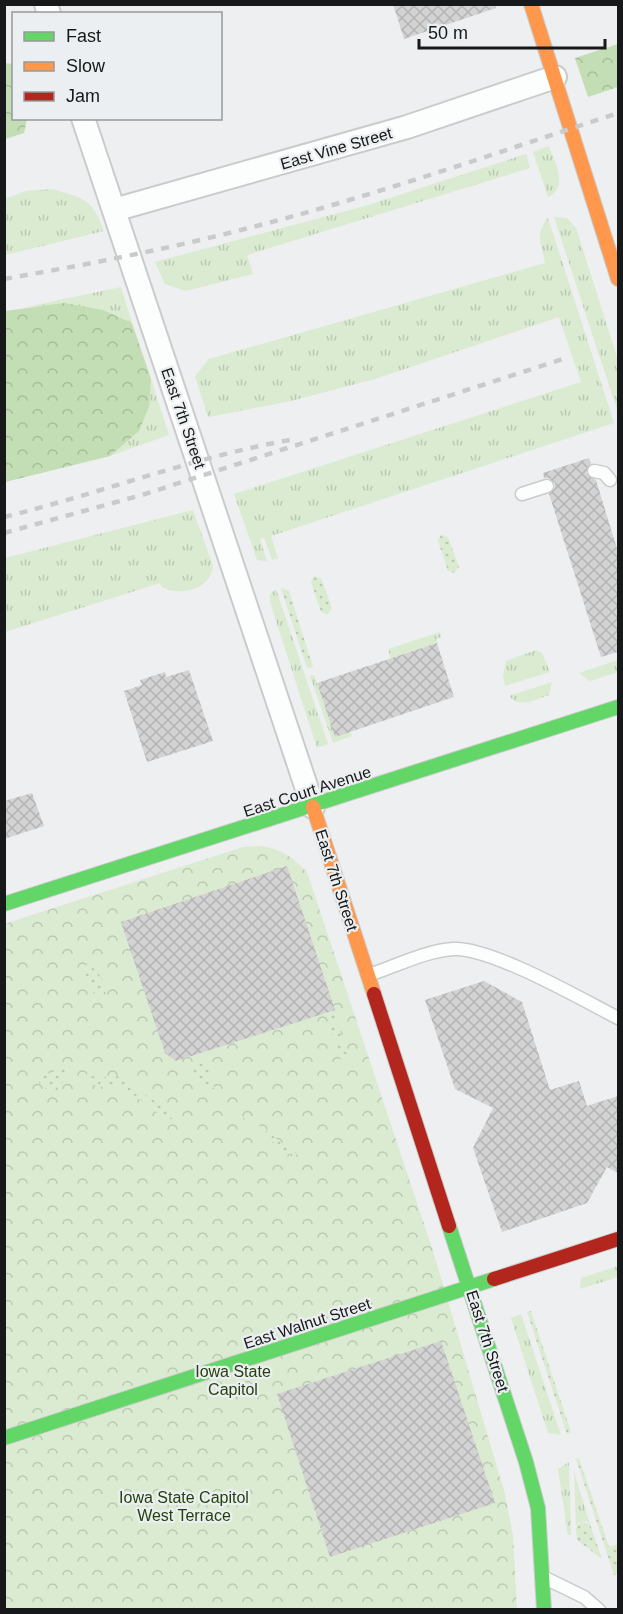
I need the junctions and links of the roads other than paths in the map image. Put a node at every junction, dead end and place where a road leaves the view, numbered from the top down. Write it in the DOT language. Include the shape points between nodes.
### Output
graph roads {
  1 [pos="531,4"];
  2 [pos="553,71"];
  3 [pos="84,120"];
  4 [pos="114,210"];
  5 [pos="618,279"];
  6 [pos="594,471"];
  7 [pos="610,480"];
  8 [pos="547,486"];
  9 [pos="522,494"];
  10 [pos="618,707"];
  11 [pos="313,807"];
  12 [pos="4,904"];
  13 [pos="368,976"];
  14 [pos="618,1018"];
  15 [pos="618,1239"];
  16 [pos="470,1287"];
  17 [pos="4,1438"];
  18 [pos="544,1577"];
  19 [pos="544,1610"];
  20 [pos="599,1610"];
  1 -- 2 [label="street"];
  2 -- 4 [label="street, East Vine Street" via="396,130"];
  2 -- 5 [label="street"];
  3 -- 4 [label="street, East 7th Street"];
  4 -- 11 [label="street, East 7th Street"];
  6 -- 7 [label="lane" via="604,473"];
  8 -- 9 [label="lane"];
  10 -- 11 [label="street, East Court Avenue"];
  11 -- 12 [label="street, East Court Avenue"];
  11 -- 13 [label="street, East 7th Street"];
  13 -- 14 [label="lane" via="441,951 471,950"];
  13 -- 16 [label="street, East 7th Street"];
  15 -- 16 [label="street, East Walnut Street"];
  16 -- 17 [label="street, East Walnut Street"];
  16 -- 18 [label="street, East 7th Street" via="538,1508"];
  18 -- 19 [label="street, East 7th Street"];
  18 -- 20 [label="lane" via="584,1597"];
}
